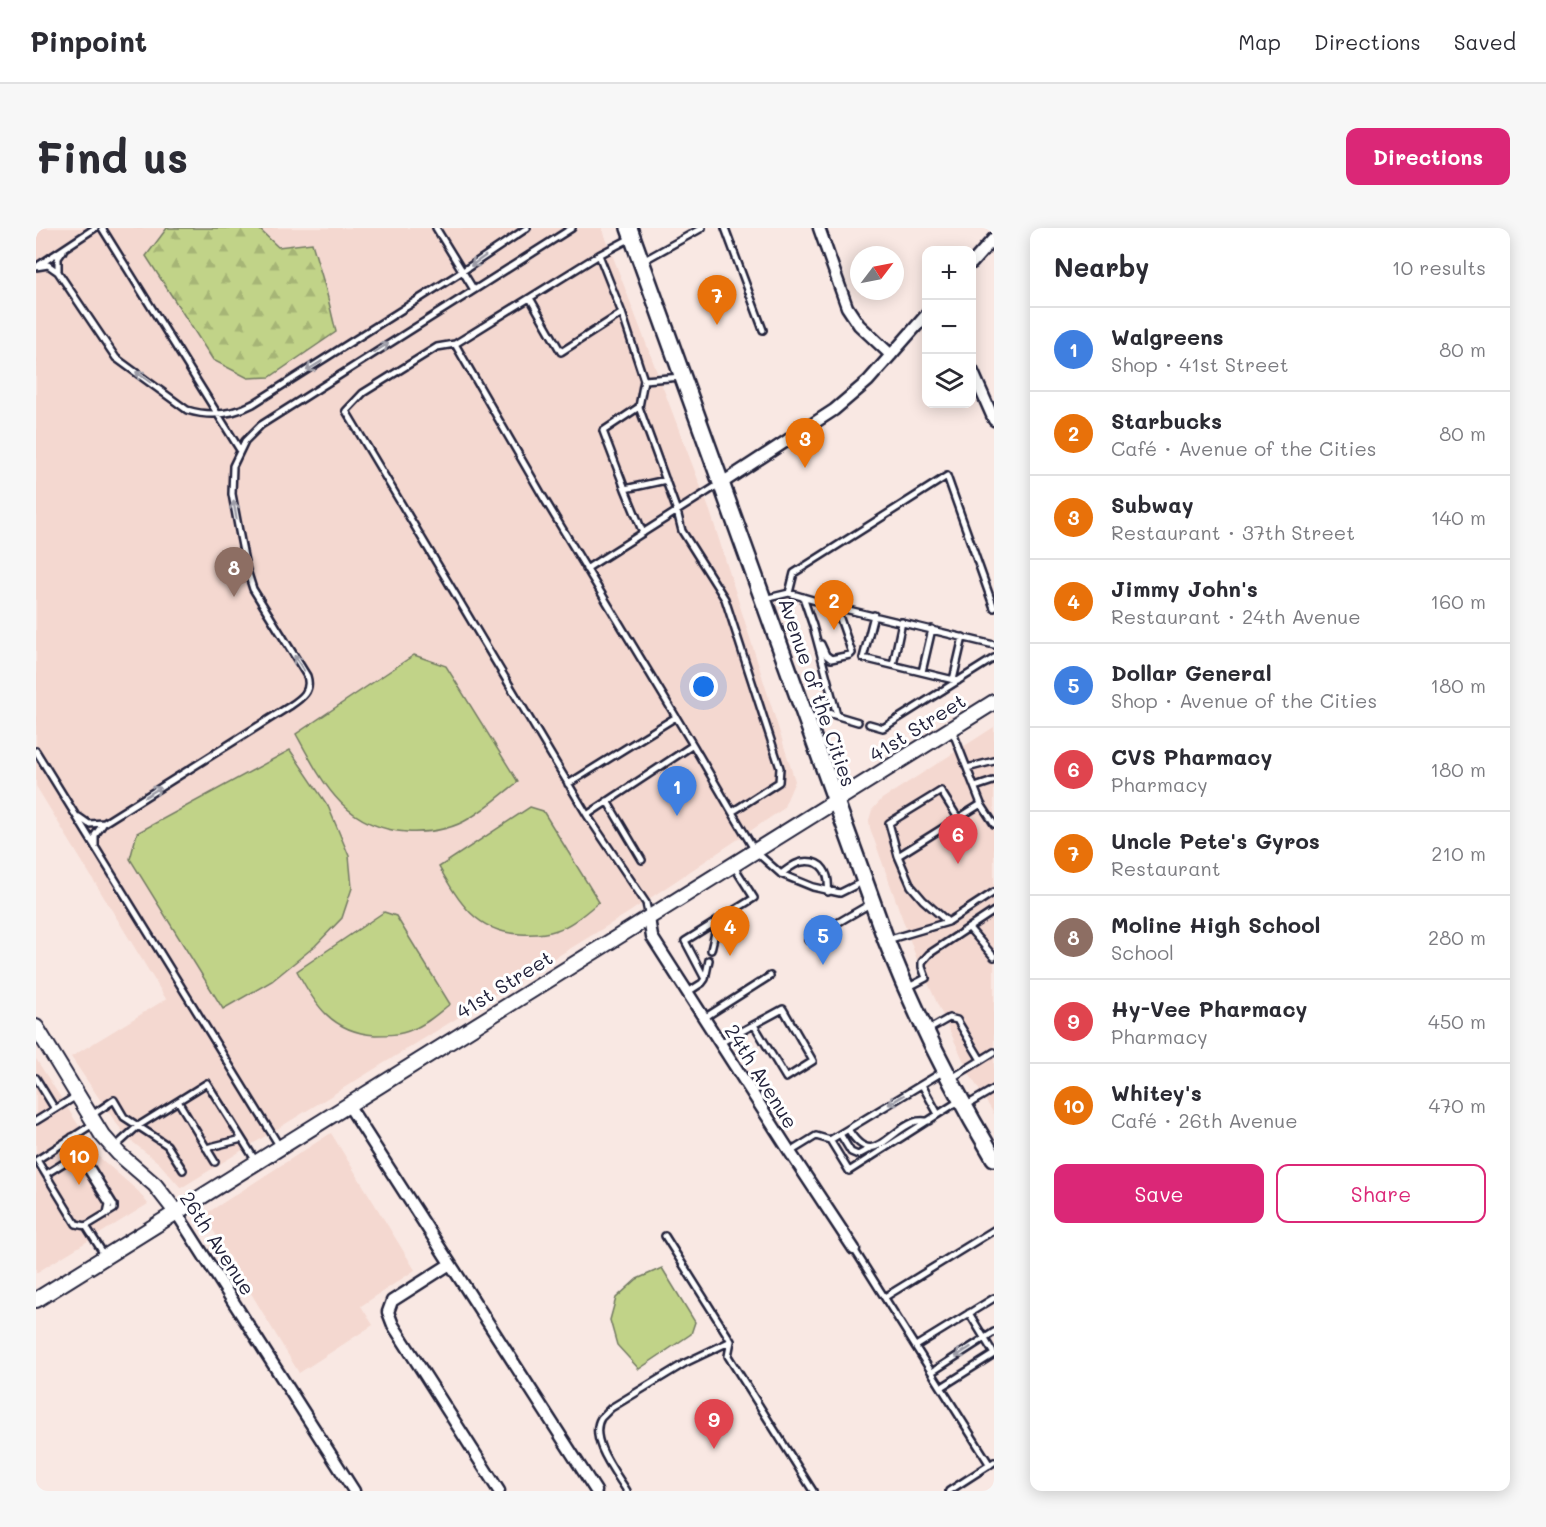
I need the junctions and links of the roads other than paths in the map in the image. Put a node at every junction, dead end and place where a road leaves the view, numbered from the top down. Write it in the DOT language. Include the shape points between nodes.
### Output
graph roads {
  1 [pos="95,228"];
  2 [pos="102,228"];
  3 [pos="436,228"];
  4 [pos="526,228"];
  5 [pos="572,228"];
  6 [pos="702,228"];
  7 [pos="725,228"];
  8 [pos="819,228"];
  9 [pos="631,232"];
  10 [pos="994,238"];
  11 [pos="68,245"];
  12 [pos="599,255"];
  13 [pos="976,258"];
  14 [pos="641,262"];
  15 [pos="36,266"];
  16 [pos="463,271"];
  17 [pos="58,272"];
  18 [pos="474,290"];
  19 [pos="530,298"];
  20 [pos="622,313"];
  21 [pos="922,321"];
  22 [pos="763,330"];
  23 [pos="455,344"];
  24 [pos="891,355"];
  25 [pos="684,377"];
  26 [pos="976,379"];
  27 [pos="644,380"];
  28 [pos="639,407"];
  29 [pos="218,414"];
  30 [pos="994,420"];
  31 [pos="240,450"];
  32 [pos="666,480"];
  33 [pos="722,483"];
  34 [pos="625,489"];
  35 [pos="677,511"];
  36 [pos="643,533"];
  37 [pos="586,569"];
  38 [pos="789,593"];
  39 [pos="803,597"];
  40 [pos="764,599"];
  41 [pos="836,607"];
  42 [pos="994,608"];
  43 [pos="874,615"];
  44 [pos="902,622"];
  45 [pos="813,626"];
  46 [pos="932,629"];
  47 [pos="963,637"];
  48 [pos="994,645"];
  49 [pos="994,658"];
  50 [pos="893,665"];
  51 [pos="922,672"];
  52 [pos="955,680"];
  53 [pos="994,702"];
  54 [pos="837,715"];
  55 [pos="676,717"];
  56 [pos="806,721"];
  57 [pos="858,722"];
  58 [pos="869,724"];
  59 [pos="952,729"];
  60 [pos="693,745"];
  61 [pos="36,751"];
  62 [pos="994,762"];
  63 [pos="967,768"];
  64 [pos="993,781"];
  65 [pos="568,784"];
  66 [pos="975,787"];
  67 [pos="607,801"];
  68 [pos="835,803"];
  69 [pos="981,804"];
  70 [pos="74,812"];
  71 [pos="732,812"];
  72 [pos="586,815"];
  73 [pos="958,818"];
  74 [pos="104,823"];
  75 [pos="994,824"];
  76 [pos="94,847"];
  77 [pos="755,851"];
  78 [pos="898,856"];
  79 [pos="642,860"];
  80 [pos="733,865"];
  81 [pos="781,874"];
  82 [pos="864,881"];
  83 [pos="828,892"];
  84 [pos="994,892"];
  85 [pos="871,903"];
  86 [pos="994,911"];
  87 [pos="649,918"];
  88 [pos="718,920"];
  89 [pos="948,922"];
  90 [pos="969,928"];
  91 [pos="808,940"];
  92 [pos="886,940"];
  93 [pos="711,950"];
  94 [pos="994,957"];
  95 [pos="709,960"];
  96 [pos="770,976"];
  97 [pos="705,979"];
  98 [pos="906,989"];
  99 [pos="688,992"];
  100 [pos="704,1018"];
  101 [pos="754,1025"];
  102 [pos="36,1027"];
  103 [pos="925,1032"];
  104 [pos="720,1043"];
  105 [pos="994,1052"];
  106 [pos="981,1059"];
  107 [pos="947,1075"];
  108 [pos="36,1078"];
  109 [pos="922,1085"];
  110 [pos="994,1089"];
  111 [pos="78,1095"];
  112 [pos="178,1101"];
  113 [pos="962,1103"];
  114 [pos="349,1106"];
  115 [pos="55,1109"];
  116 [pos="938,1114"];
  117 [pos="93,1119"];
  118 [pos="36,1121"];
  119 [pos="929,1121"];
  120 [pos="138,1126"];
  121 [pos="848,1129"];
  122 [pos="840,1134"];
  123 [pos="72,1137"];
  124 [pos="242,1139"];
  125 [pos="830,1140"];
  126 [pos="114,1148"];
  127 [pos="206,1148"];
  128 [pos="281,1148"];
  129 [pos="873,1148"];
  130 [pos="790,1152"];
  131 [pos="993,1152"];
  132 [pos="215,1162"];
  133 [pos="257,1163"];
  134 [pos="183,1170"];
  135 [pos="46,1174"];
  136 [pos="176,1212"];
  137 [pos="107,1213"];
  138 [pos="87,1226"];
  139 [pos="993,1232"];
  140 [pos="665,1236"];
  141 [pos="854,1249"];
  142 [pos="106,1257"];
  143 [pos="450,1264"];
  144 [pos="885,1297"];
  145 [pos="994,1298"];
  146 [pos="36,1300"];
  147 [pos="969,1313"];
  148 [pos="994,1332"];
  149 [pos="984,1338"];
  150 [pos="731,1341"];
  151 [pos="916,1346"];
  152 [pos="994,1354"];
  153 [pos="932,1372"];
  154 [pos="942,1387"];
  155 [pos="992,1463"];
  156 [pos="354,1491"];
  157 [pos="499,1491"];
  158 [pos="597,1491"];
  159 [pos="627,1491"];
  160 [pos="813,1491"];
  161 [pos="949,1491"];
  1 -- 11 [label="lane"];
  2 -- 29 [label="lane"];
  3 -- 16 [label="lane"];
  4 -- 16 [label="lane, one-way"];
  5 -- 18 [label="lane"];
  6 -- 14 [label="lane"];
  7 -- 22 [label="lane"];
  8 -- 24 [label="street" via="847,307 859,325"];
  9 -- 12 [label="lane"];
  9 -- 14 [label="main road, Avenue of the Cities"];
  10 -- 13 [label="street"];
  11 -- 15 [label="lane"];
  11 -- 17 [label="lane" via="58,258"];
  12 -- 19 [label="lane"];
  12 -- 20 [label="lane"];
  14 -- 25 [label="main road, Avenue of the Cities"];
  15 -- 17 [label="lane" via="48,265"];
  16 -- 18 [label="lane"];
  16 -- 29 [label="lane, one-way" via="253,404 233,413"];
  29 -- 17 [label="lane, one-way" via="187,410 116,358"];
  31 -- 18 [label="lane, one-way" via="261,425"];
  19 -- 20 [label="lane" via="561,351"];
  19 -- 23 [label="lane"];
  20 -- 27 [label="lane"];
  21 -- 24 [label="street"];
  23 -- 37 [label="lane"];
  23 -- 65 [label="lane" via="436,347 363,393 346,411"];
  24 -- 33 [label="street" via="834,410"];
  25 -- 27 [label="lane"];
  25 -- 33 [label="main road, Avenue of the Cities"];
  26 -- 30 [label="street"];
  27 -- 28 [label="lane"];
  28 -- 32 [label="lane"];
  28 -- 34 [label="lane" via="603,431"];
  29 -- 31 [label="lane"];
  74 -- 31 [label="lane, one-way" via="290,706 309,686 307,676 256,595 246,567 232,494 233,466"];
  32 -- 34 [label="lane"];
  32 -- 35 [label="lane"];
  33 -- 35 [label="lane"];
  33 -- 40 [label="main road, Avenue of the Cities"];
  34 -- 36 [label="lane"];
  35 -- 36 [label="lane"];
  35 -- 71 [label="lane" via="682,531 725,599 780,768 779,782"];
  36 -- 37 [label="lane"];
  37 -- 55 [label="lane"];
  38 -- 39 [label="lane"];
  38 -- 40 [label="lane"];
  38 -- 42 [label="lane" via="794,573 946,476"];
  39 -- 41 [label="lane"];
  39 -- 45 [label="lane"];
  40 -- 56 [label="main road, Avenue of the Cities"];
  41 -- 43 [label="lane"];
  41 -- 45 [label="lane" via="852,650 850,655 831,659"];
  43 -- 44 [label="lane"];
  43 -- 50 [label="lane" via="863,658"];
  44 -- 46 [label="lane"];
  44 -- 50 [label="lane"];
  45 -- 54 [label="lane"];
  46 -- 47 [label="lane"];
  46 -- 51 [label="lane"];
  47 -- 48 [label="lane"];
  47 -- 52 [label="lane"];
  49 -- 52 [label="lane"];
  50 -- 51 [label="lane"];
  51 -- 52 [label="lane"];
  52 -- 58 [label="lane" via="883,728"];
  53 -- 59 [label="street, 41st Street"];
  54 -- 56 [label="lane" via="828,713"];
  54 -- 57 [label="lane"];
  55 -- 60 [label="lane"];
  55 -- 65 [label="lane"];
  56 -- 68 [label="main road, Avenue of the Cities"];
  59 -- 63 [label="lane"];
  59 -- 68 [label="street, 41st Street"];
  60 -- 67 [label="lane"];
  60 -- 71 [label="lane"];
  61 -- 70 [label="lane"];
  62 -- 63 [label="lane"];
  63 -- 66 [label="lane"];
  64 -- 66 [label="lane"];
  65 -- 72 [label="lane"];
  66 -- 69 [label="lane"];
  67 -- 72 [label="lane"];
  67 -- 79 [label="lane"];
  68 -- 77 [label="street, 41st Street"];
  68 -- 82 [label="main road, Avenue of the Cities"];
  69 -- 73 [label="lane"];
  69 -- 75 [label="lane"];
  70 -- 74 [label="lane" via="89,824"];
  70 -- 76 [label="lane"];
  71 -- 77 [label="lane"];
  72 -- 87 [label="lane" via="646,903"];
  73 -- 78 [label="lane"];
  73 -- 78 [label="lane" via="941,791 889,823"];
  74 -- 76 [label="lane" via="95,835"];
  76 -- 128 [label="lane"];
  77 -- 80 [label="street, 41st Street"];
  77 -- 81 [label="lane"];
  78 -- 89 [label="lane" via="911,886"];
  80 -- 87 [label="street, 41st Street"];
  80 -- 88 [label="lane" via="754,898"];
  81 -- 83 [label="lane"];
  81 -- 83 [label="lane" via="802,862 823,867 828,873"];
  82 -- 83 [label="lane" via="840,893"];
  82 -- 85 [label="main road, Avenue of the Cities"];
  84 -- 89 [label="lane"];
  85 -- 91 [label="lane"];
  85 -- 92 [label="main road, Avenue of the Cities"];
  86 -- 90 [label="lane"];
  87 -- 99 [label="street, 24th Avenue" via="652,937"];
  87 -- 114 [label="street, 41st Street"];
  88 -- 93 [label="lane"];
  88 -- 97 [label="lane" via="685,941"];
  89 -- 92 [label="lane"];
  90 -- 94 [label="lane"];
  90 -- 98 [label="lane" via="929,954 922,962 926,978"];
  92 -- 98 [label="main road, Avenue of the Cities"];
  95 -- 97 [label="lane"];
  96 -- 100 [label="lane"];
  97 -- 99 [label="lane"];
  98 -- 103 [label="main road, Avenue of the Cities"];
  99 -- 100 [label="street, 24th Avenue"];
  100 -- 104 [label="street, 24th Avenue"];
  101 -- 101 [label="lane" via="783,1009 813,1061 786,1078"];
  101 -- 104 [label="lane"];
  102 -- 111 [label="street, 26th Avenue"];
  103 -- 106 [label="lane" via="949,1018 957,1020"];
  103 -- 107 [label="main road, Avenue of the Cities"];
  104 -- 130 [label="street, 24th Avenue"];
  105 -- 106 [label="lane"];
  106 -- 107 [label="lane"];
  107 -- 109 [label="lane"];
  107 -- 113 [label="main road, Avenue of the Cities"];
  108 -- 115 [label="lane"];
  109 -- 116 [label="lane"];
  109 -- 121 [label="lane, one-way"];
  110 -- 113 [label="lane"];
  111 -- 115 [label="lane"];
  111 -- 117 [label="street, 26th Avenue"];
  112 -- 120 [label="lane"];
  112 -- 124 [label="lane" via="207,1083"];
  112 -- 127 [label="lane"];
  113 -- 116 [label="lane"];
  113 -- 131 [label="main road, Avenue of the Cities"];
  114 -- 128 [label="street, 41st Street"];
  114 -- 143 [label="street"];
  115 -- 118 [label="lane"];
  116 -- 119 [label="lane"];
  117 -- 120 [label="lane" via="114,1100 124,1117"];
  117 -- 123 [label="lane"];
  117 -- 126 [label="street, 26th Avenue"];
  119 -- 125 [label="lane" via="849,1171"];
  119 -- 129 [label="lane" via="916,1121"];
  120 -- 126 [label="lane"];
  120 -- 134 [label="lane" via="166,1145"];
  121 -- 122 [label="lane"];
  121 -- 129 [label="lane" via="856,1143"];
  122 -- 125 [label="lane"];
  122 -- 129 [label="lane" via="851,1152 858,1155"];
  123 -- 135 [label="lane" via="37,1160"];
  123 -- 137 [label="lane" via="114,1205"];
  124 -- 127 [label="lane"];
  124 -- 133 [label="lane"];
  125 -- 130 [label="lane" via="816,1136"];
  126 -- 136 [label="street, 26th Avenue" via="155,1185"];
  127 -- 132 [label="lane"];
  128 -- 133 [label="street, 41st Street"];
  130 -- 141 [label="street, 24th Avenue"];
  133 -- 136 [label="street, 41st Street"];
  135 -- 137 [label="lane" via="79,1157 109,1204"];
  135 -- 138 [label="lane" via="76,1224"];
  136 -- 142 [label="street, 41st Street"];
  136 -- 156 [label="street, 26th Avenue"];
  137 -- 138 [label="lane"];
  138 -- 142 [label="lane"];
  139 -- 144 [label="lane"];
  140 -- 150 [label="lane"];
  141 -- 144 [label="lane"];
  142 -- 146 [label="street, 41st Street"];
  143 -- 157 [label="street" via="392,1301 388,1312"];
  143 -- 158 [label="street"];
  144 -- 151 [label="lane"];
  145 -- 147 [label="lane"];
  147 -- 149 [label="lane"];
  147 -- 151 [label="lane"];
  148 -- 149 [label="lane"];
  149 -- 152 [label="lane"];
  149 -- 153 [label="lane, one-way"];
  150 -- 159 [label="lane" via="685,1363 611,1408 602,1418 598,1441"];
  150 -- 160 [label="lane" via="728,1356"];
  151 -- 153 [label="lane"];
  152 -- 154 [label="lane"];
  153 -- 154 [label="lane"];
  154 -- 155 [label="lane"];
  155 -- 161 [label="lane"];
}
